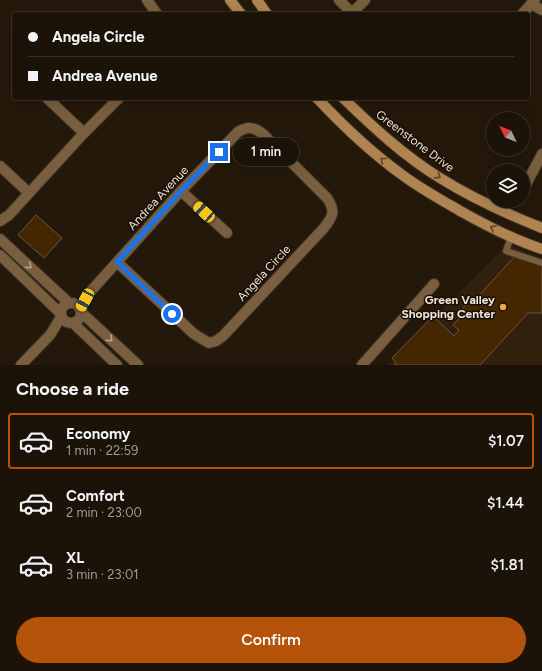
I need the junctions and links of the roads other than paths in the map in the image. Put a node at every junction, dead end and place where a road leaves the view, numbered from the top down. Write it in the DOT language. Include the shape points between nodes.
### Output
graph roads {
  1 [pos="147,0"];
  2 [pos="230,0"];
  3 [pos="257,0"];
  4 [pos="339,0"];
  5 [pos="365,0"];
  6 [pos="533,2"];
  7 [pos="542,10"];
  8 [pos="156,12"];
  9 [pos="239,12"];
  10 [pos="266,12"];
  11 [pos="352,12"];
  12 [pos="354,12"];
  13 [pos="524,12"];
  14 [pos="49,100"];
  15 [pos="117,100"];
  16 [pos="319,100"];
  17 [pos="345,100"];
  18 [pos="250,127"];
  19 [pos="84,133"];
  20 [pos="542,154"];
  21 [pos="0,166"];
  22 [pos="530,177"];
  23 [pos="181,191"];
  24 [pos="29,193"];
  25 [pos="9,215"];
  26 [pos="0,221"];
  27 [pos="542,228"];
  28 [pos="0,233"];
  29 [pos="227,233"];
  30 [pos="511,237"];
  31 [pos="0,239"];
  32 [pos="542,249"];
  33 [pos="0,255"];
  34 [pos="117,262"];
  35 [pos="542,263"];
  36 [pos="434,284"];
  37 [pos="76,307"];
  38 [pos="66,319"];
  39 [pos="21,365"];
  40 [pos="117,365"];
  41 [pos="138,365"];
  42 [pos="362,365"];
  1 -- 8 [label="street"];
  2 -- 9 [label="main road"];
  3 -- 10 [label="main road"];
  4 -- 11 [label="street"];
  5 -- 12 [label="street"];
  6 -- 7 [label="street"];
  6 -- 13 [label="street"];
  14 -- 19 [label="street"];
  15 -- 19 [label="street"];
  30 -- 16 [label="main road, one-way" via="476,220 405,177 362,142"];
  17 -- 27 [label="main road, Greenstone Drive, one-way" via="393,144 439,178 515,218"];
  18 -- 23 [label="street, Andrea Avenue" via="238,132"];
  18 -- 34 [label="street, Angela Circle" via="268,139 327,198 333,210 332,217 323,229 223,336 209,343 194,334"];
  19 -- 24 [label="street"];
  20 -- 22 [label="street"];
  21 -- 24 [label="street"];
  23 -- 29 [label="street"];
  23 -- 34 [label="street, Andrea Avenue"];
  24 -- 25 [label="street"];
  25 -- 26 [label="street"];
  25 -- 28 [label="street"];
  28 -- 31 [label="street"];
  30 -- 32 [label="main road"];
  30 -- 35 [label="lane" via="506,251"];
  31 -- 37 [label="street, one-way"];
  33 -- 38 [label="street"];
  34 -- 37 [label="street, Andrea Avenue"];
  36 -- 42 [label="street"];
  37 -- 38 [label="street" via="80,318"];
  37 -- 38 [label="street" via="64,304"];
  37 -- 41 [label="street, one-way"];
  38 -- 39 [label="street"];
  38 -- 40 [label="street"];
}
